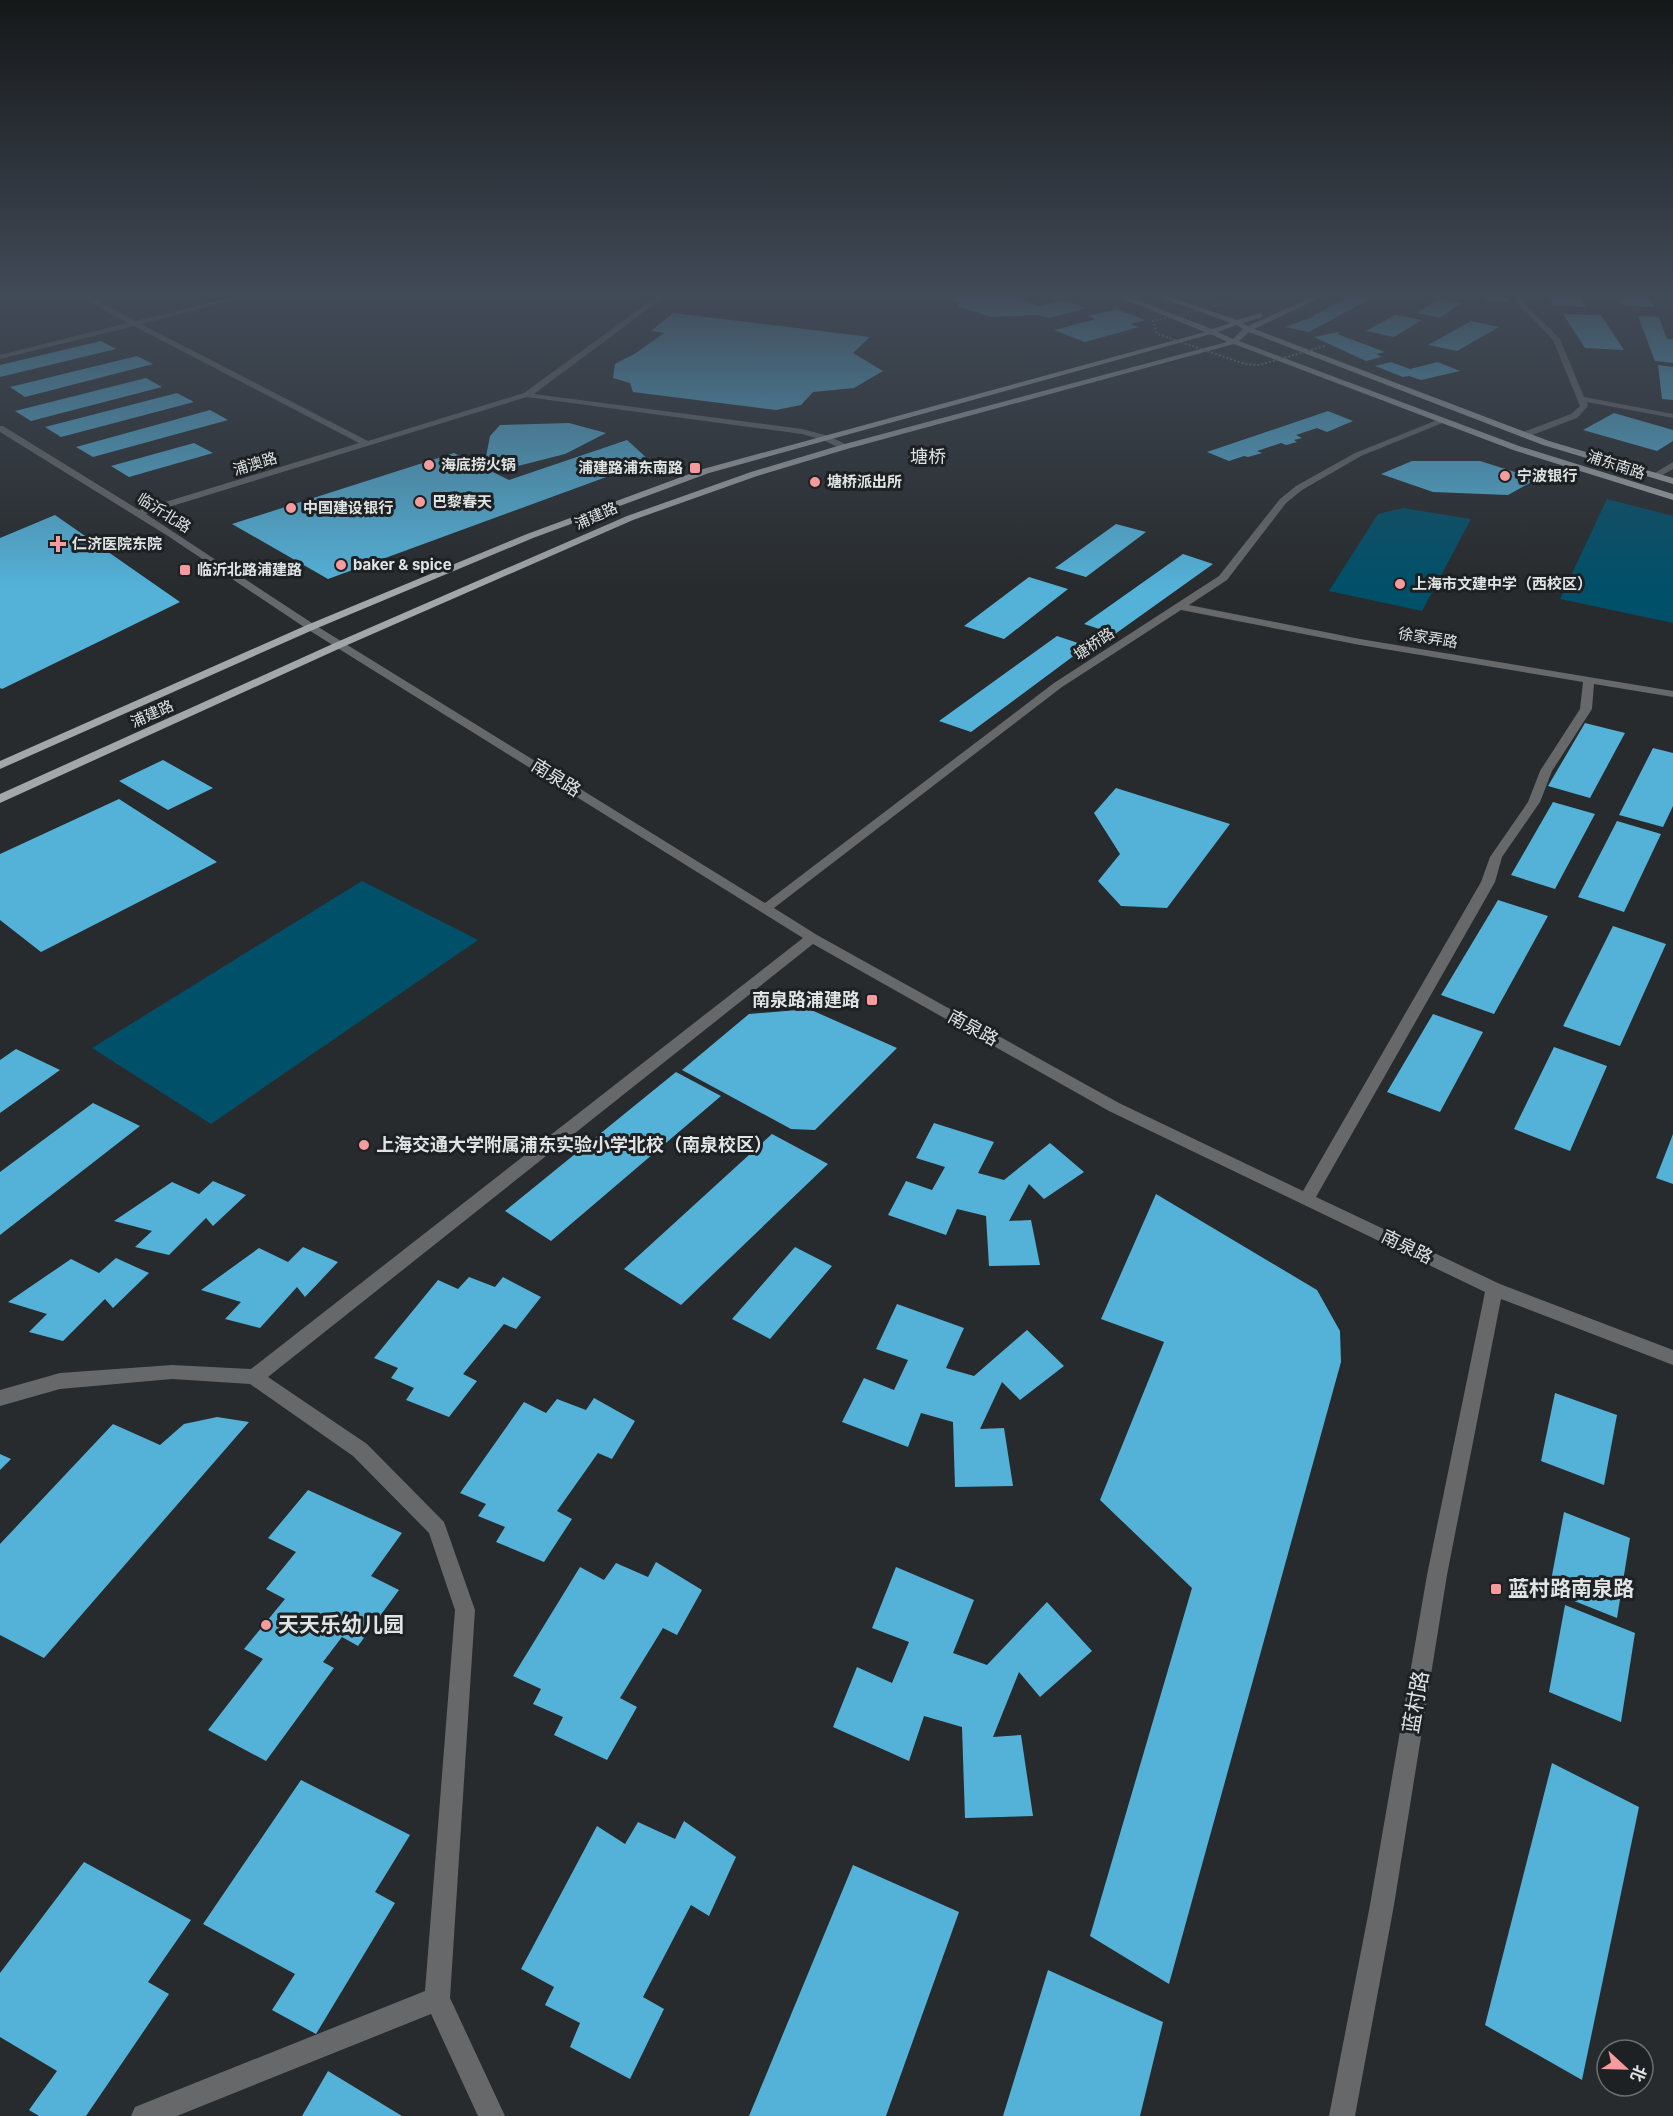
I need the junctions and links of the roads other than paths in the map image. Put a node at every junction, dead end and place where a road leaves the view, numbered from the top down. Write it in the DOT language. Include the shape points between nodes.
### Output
graph roads {
  1 [pos="269,393"];
  2 [pos="530,393"];
  3 [pos="991,393"];
  4 [pos="1046,393"];
  5 [pos="1369,393"];
  6 [pos="1414,393"];
  7 [pos="1578,393"];
  8 [pos="527,395"];
  9 [pos="1581,399"];
  10 [pos="1673,416"];
  11 [pos="1442,420"];
  12 [pos="0,429"];
  13 [pos="1524,435"];
  14 [pos="826,438"];
  15 [pos="367,444"];
  16 [pos="844,447"];
  17 [pos="1673,465"];
  18 [pos="1654,476"];
  19 [pos="1673,481"];
  20 [pos="1673,497"];
  21 [pos="137,514"];
  22 [pos="1179,606"];
  23 [pos="310,627"];
  24 [pos="342,644"];
  25 [pos="1588,679"];
  26 [pos="1673,694"];
  27 [pos="0,765"];
  28 [pos="0,799"];
  29 [pos="765,909"];
  30 [pos="812,938"];
  31 [pos="1307,1199"];
  32 [pos="1494,1289"];
  33 [pos="1673,1358"];
  34 [pos="254,1377"];
  35 [pos="0,1398"];
  36 [pos="437,1999"];
  37 [pos="144,2116"];
  38 [pos="492,2116"];
  39 [pos="1342,2116"];
  1 -- 15 [label="street"];
  2 -- 8 [label="street, 浦澳路"];
  3 -- 14 [label="main road, 浦建路"];
  4 -- 16 [label="main road, 浦建路"];
  5 -- 11 [label="main road, 浦东南路"];
  6 -- 13 [label="main road, 浦东南路"];
  7 -- 9 [label="street"];
  8 -- 14 [label="street"];
  8 -- 15 [label="street, 浦澳路"];
  9 -- 10 [label="street"];
  9 -- 13 [label="street" via="1584,406 1574,416"];
  11 -- 20 [label="main road, 浦东南路" via="1516,448"];
  11 -- 22 [label="street, 塘桥路" via="1366,452 1294,490 1229,572"];
  12 -- 21 [label="street, 临沂北路"];
  13 -- 18 [label="main road, 浦东南路"];
  14 -- 16 [label="street"];
  14 -- 23 [label="main road, 浦建路" via="706,471 530,536"];
  15 -- 21 [label="street, 浦澳路"];
  16 -- 24 [label="main road, 浦建路" via="630,518"];
  17 -- 18 [label="street"];
  18 -- 19 [label="main road, 浦东南路"];
  21 -- 23 [label="street, 临沂北路"];
  22 -- 25 [label="street, 徐家弄路" via="1360,642"];
  22 -- 29 [label="street, 塘桥路" via="1058,686"];
  23 -- 24 [label="street, 南泉路"];
  23 -- 27 [label="main road, 浦建路"];
  24 -- 28 [label="main road, 浦建路"];
  24 -- 29 [label="street, 南泉路"];
  25 -- 26 [label="street, 徐家弄路"];
  25 -- 31 [label="street" via="1586,709 1546,771 1534,802 1496,857 1488,882"];
  29 -- 30 [label="street, 南泉路"];
  30 -- 31 [label="street, 南泉路" via="1114,1107"];
  30 -- 34 [label="street"];
  31 -- 32 [label="street, 南泉路"];
  32 -- 33 [label="street, 南泉路"];
  32 -- 39 [label="street, 蓝村路" via="1437,1575"];
  34 -- 35 [label="street" via="172,1372 60,1381"];
  34 -- 36 [label="street" via="360,1450 437,1528 465,1610"];
  36 -- 37 [label="street"];
  36 -- 38 [label="street"];
}
